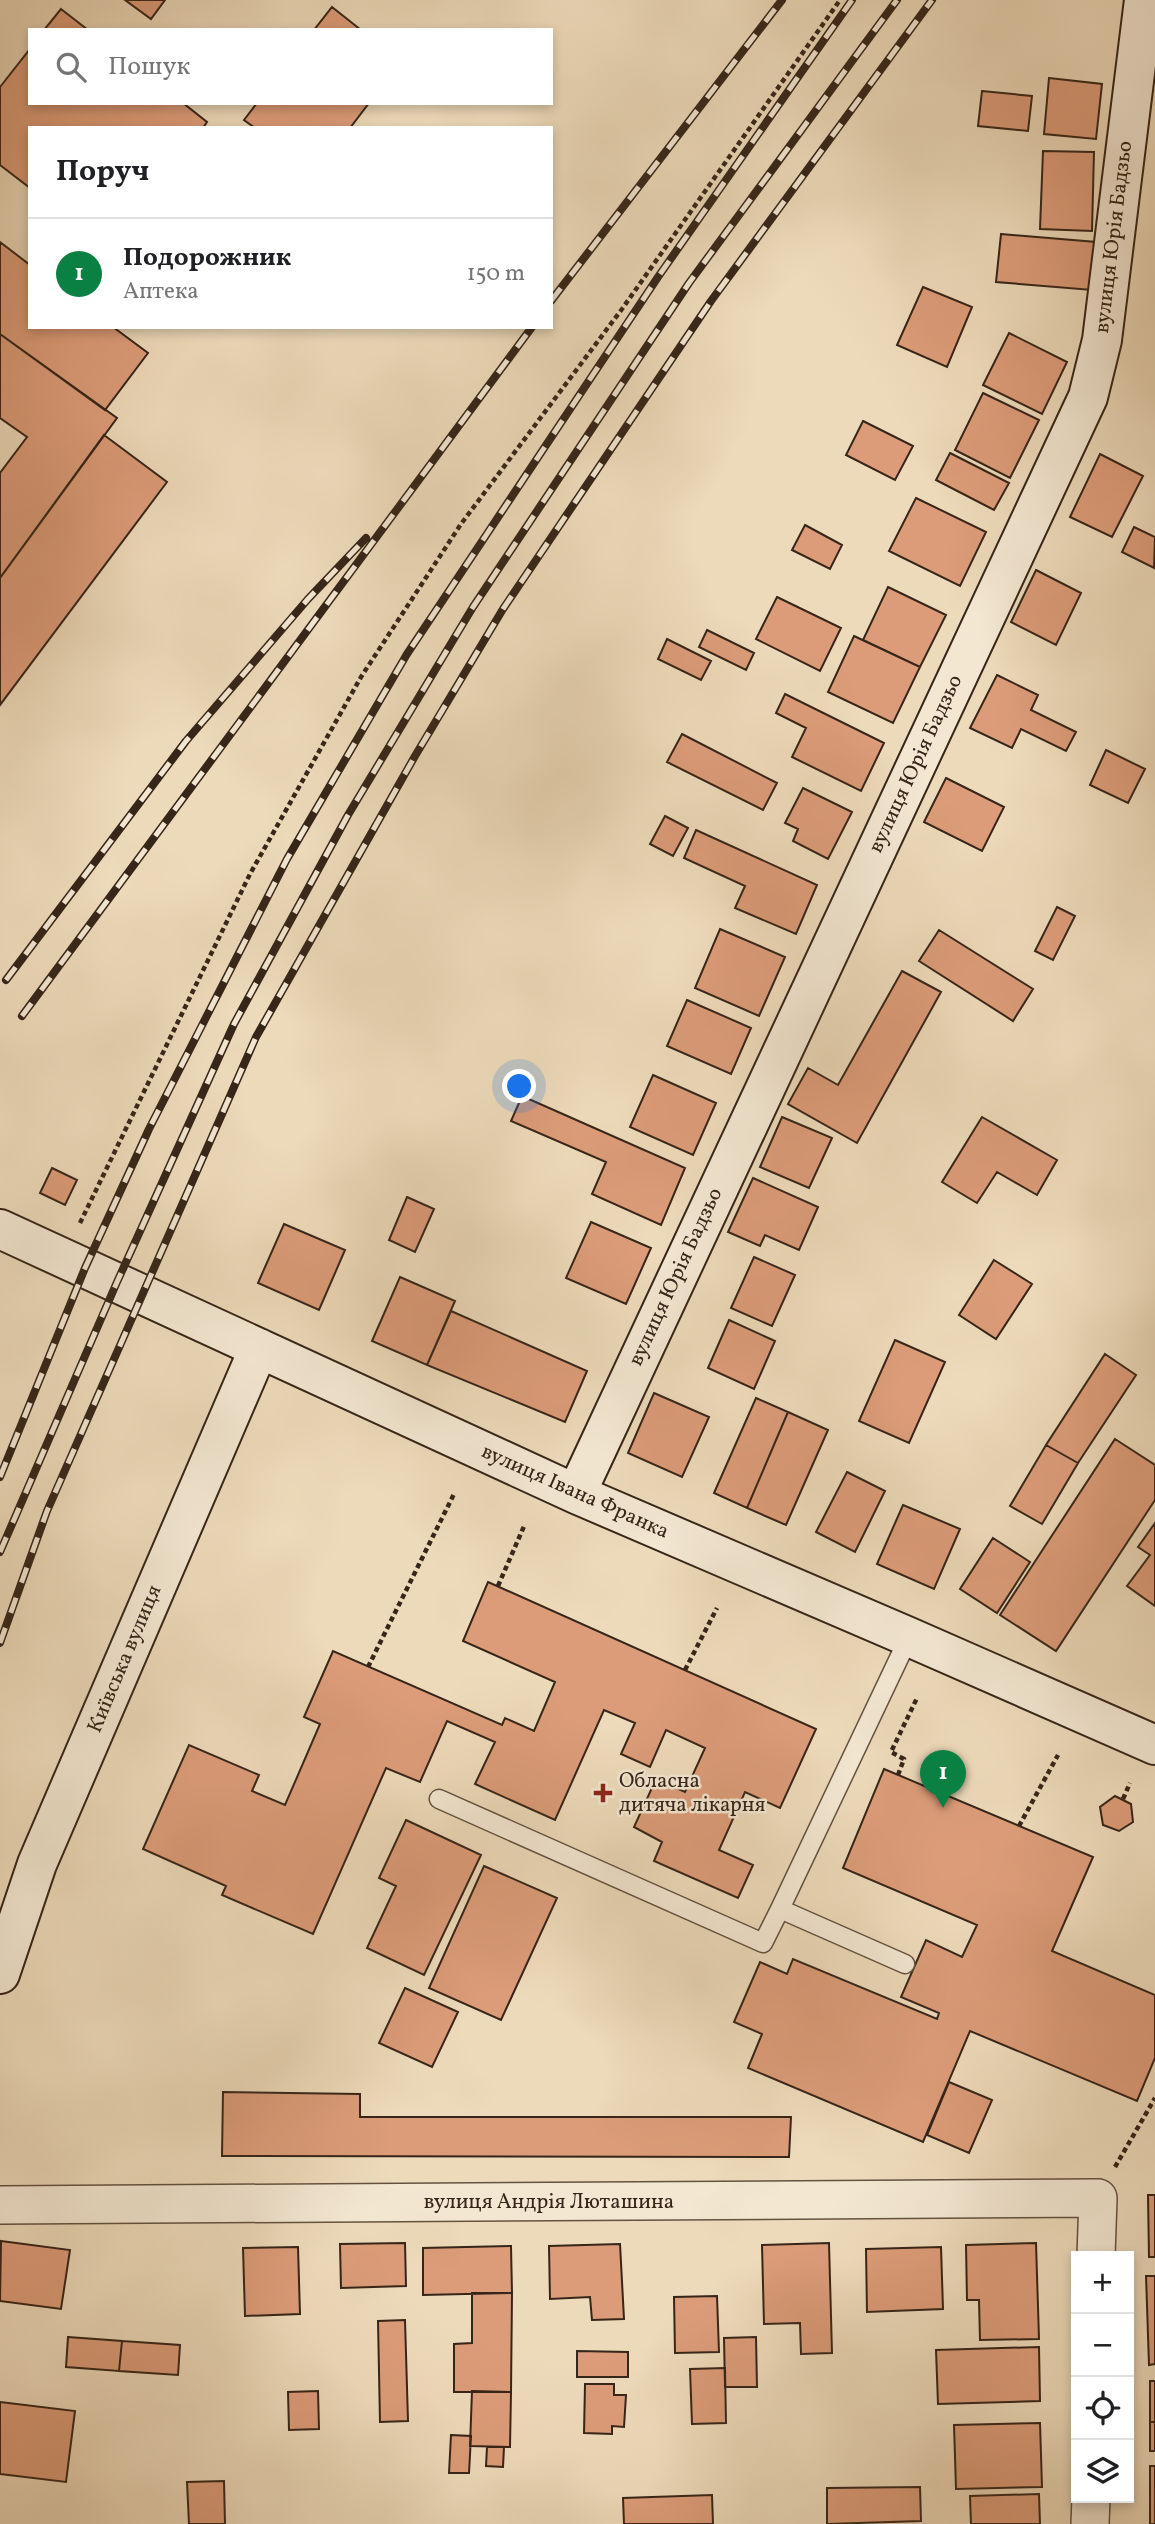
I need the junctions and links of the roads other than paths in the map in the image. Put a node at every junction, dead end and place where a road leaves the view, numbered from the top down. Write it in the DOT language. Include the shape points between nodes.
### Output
graph roads {
  1 [pos="1144,0"];
  2 [pos="0,1228"];
  3 [pos="259,1348"];
  4 [pos="576,1494"];
  5 [pos="909,1637"];
  6 [pos="1155,1745"];
  7 [pos="439,1799"];
  8 [pos="780,1909"];
  9 [pos="905,1964"];
  10 [pos="0,1974"];
  11 [pos="0,2205"];
  12 [pos="1096,2251"];
  13 [pos="1091,2503"];
  14 [pos="1090,2524"];
  1 -- 4 [label="street, вулиця Юрія Бадзьо" via="1101,340 1088,397"];
  2 -- 3 [label="street, вулиця Івана Франка"];
  3 -- 4 [label="street, вулиця Івана Франка"];
  3 -- 10 [label="street, Київська вулиця" via="37,1864"];
  4 -- 5 [label="street, вулиця Івана Франка"];
  5 -- 6 [label="street, вулиця Івана Франка"];
  5 -- 8 [label="lane"];
  7 -- 8 [label="lane" via="763,1943"];
  8 -- 9 [label="lane"];
  11 -- 12 [label="street, вулиця Андрія Люташина" via="1097,2198"];
  13 -- 14 [label="street"];
}
